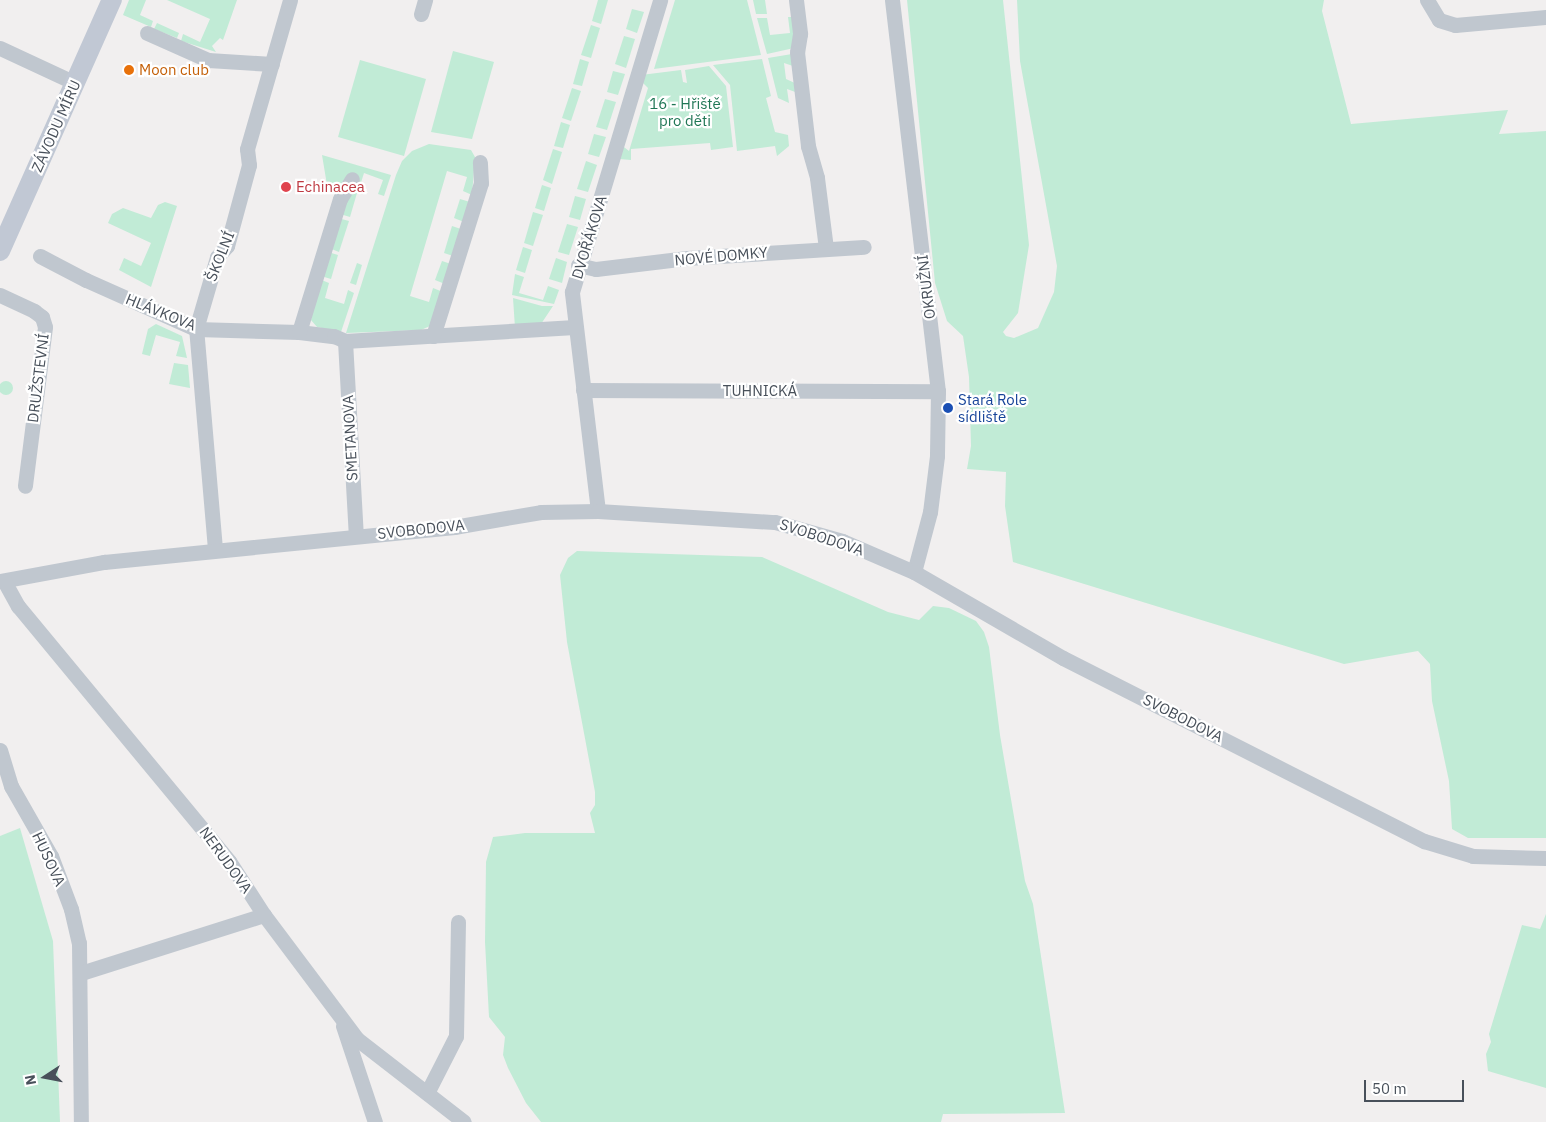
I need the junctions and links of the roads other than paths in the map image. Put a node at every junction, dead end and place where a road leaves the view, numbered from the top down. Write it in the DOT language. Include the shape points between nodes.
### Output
graph roads {
  1 [pos="112,0"];
  2 [pos="290,0"];
  3 [pos="660,0"];
  4 [pos="796,0"];
  5 [pos="892,0"];
  6 [pos="1427,0"];
  7 [pos="1546,17"];
  8 [pos="147,33"];
  9 [pos="0,48"];
  10 [pos="272,64"];
  11 [pos="75,83"];
  12 [pos="480,162"];
  13 [pos="352,179"];
  14 [pos="864,247"];
  15 [pos="826,248"];
  16 [pos="0,252"];
  17 [pos="40,256"];
  18 [pos="578,265"];
  19 [pos="0,295"];
  20 [pos="575,328"];
  21 [pos="196,329"];
  22 [pos="299,332"];
  23 [pos="433,336"];
  24 [pos="345,341"];
  25 [pos="583,390"];
  26 [pos="938,391"];
  27 [pos="25,486"];
  28 [pos="598,511"];
  29 [pos="356,535"];
  30 [pos="215,549"];
  31 [pos="914,572"];
  32 [pos="2,581"];
  33 [pos="0,750"];
  34 [pos="1546,858"];
  35 [pos="264,915"];
  36 [pos="458,922"];
  37 [pos="81,973"];
  38 [pos="339,1015"];
  39 [pos="427,1093"];
  40 [pos="81,1122"];
  41 [pos="375,1122"];
  42 [pos="464,1122"];
  1 -- 11 [label="main road, ZÁVODU MÍRU"];
  2 -- 10 [label="street, ŠKOLNÍ"];
  3 -- 18 [label="street, DVOŘÁKOVA"];
  4 -- 15 [label="street" via="800,34 797,52 808,146 817,178"];
  5 -- 26 [label="street, OKRUŽNÍ"];
  6 -- 7 [label="street" via="1439,20 1455,25"];
  8 -- 10 [label="street" via="208,60 219,58"];
  9 -- 11 [label="street"];
  10 -- 21 [label="street, ŠKOLNÍ" via="247,149 249,165 227,246 217,257"];
  11 -- 16 [label="main road, ZÁVODU MÍRU"];
  12 -- 23 [label="street" via="480,183"];
  13 -- 22 [label="street" via="340,199"];
  14 -- 15 [label="street, NOVÉ DOMKY"];
  15 -- 18 [label="street, NOVÉ DOMKY" via="596,269"];
  17 -- 21 [label="street, HLÁVKOVA"];
  18 -- 20 [label="street, DVOŘÁKOVA" via="572,292"];
  19 -- 27 [label="street, DRUŽSTEVNÍ" via="34,311 42,317 45,327"];
  20 -- 23 [label="street, HLÁVKOVA"];
  20 -- 25 [label="street, DVOŘÁKOVA"];
  21 -- 22 [label="street, HLÁVKOVA"];
  21 -- 30 [label="street, ŠKOLNÍ"];
  22 -- 24 [label="street, HLÁVKOVA" via="334,336"];
  23 -- 24 [label="street, HLÁVKOVA"];
  24 -- 29 [label="street, SMETANOVA"];
  25 -- 26 [label="street, TUHNICKÁ"];
  25 -- 28 [label="street, DVOŘÁKOVA"];
  26 -- 31 [label="street, OKRUŽNÍ" via="937,456 930,512"];
  28 -- 29 [label="street, SVOBODOVA" via="541,512 454,527"];
  28 -- 31 [label="street, SVOBODOVA" via="776,522 842,541"];
  29 -- 30 [label="street, SVOBODOVA"];
  30 -- 32 [label="street, SVOBODOVA" via="104,562"];
  31 -- 34 [label="street, SVOBODOVA" via="1063,658 1424,841 1472,856"];
  32 -- 35 [label="street, NERUDOVA" via="18,606 216,844"];
  33 -- 37 [label="street, HUSOVA" via="11,786 51,856 71,909"];
  35 -- 37 [label="street"];
  35 -- 38 [label="street, NERUDOVA"];
  36 -- 39 [label="street" via="456,1036"];
  37 -- 40 [label="street, HUSOVA"];
  38 -- 39 [label="street, NERUDOVA" via="357,1039"];
  38 -- 41 [label="street"];
  39 -- 42 [label="street, NERUDOVA"];
}
